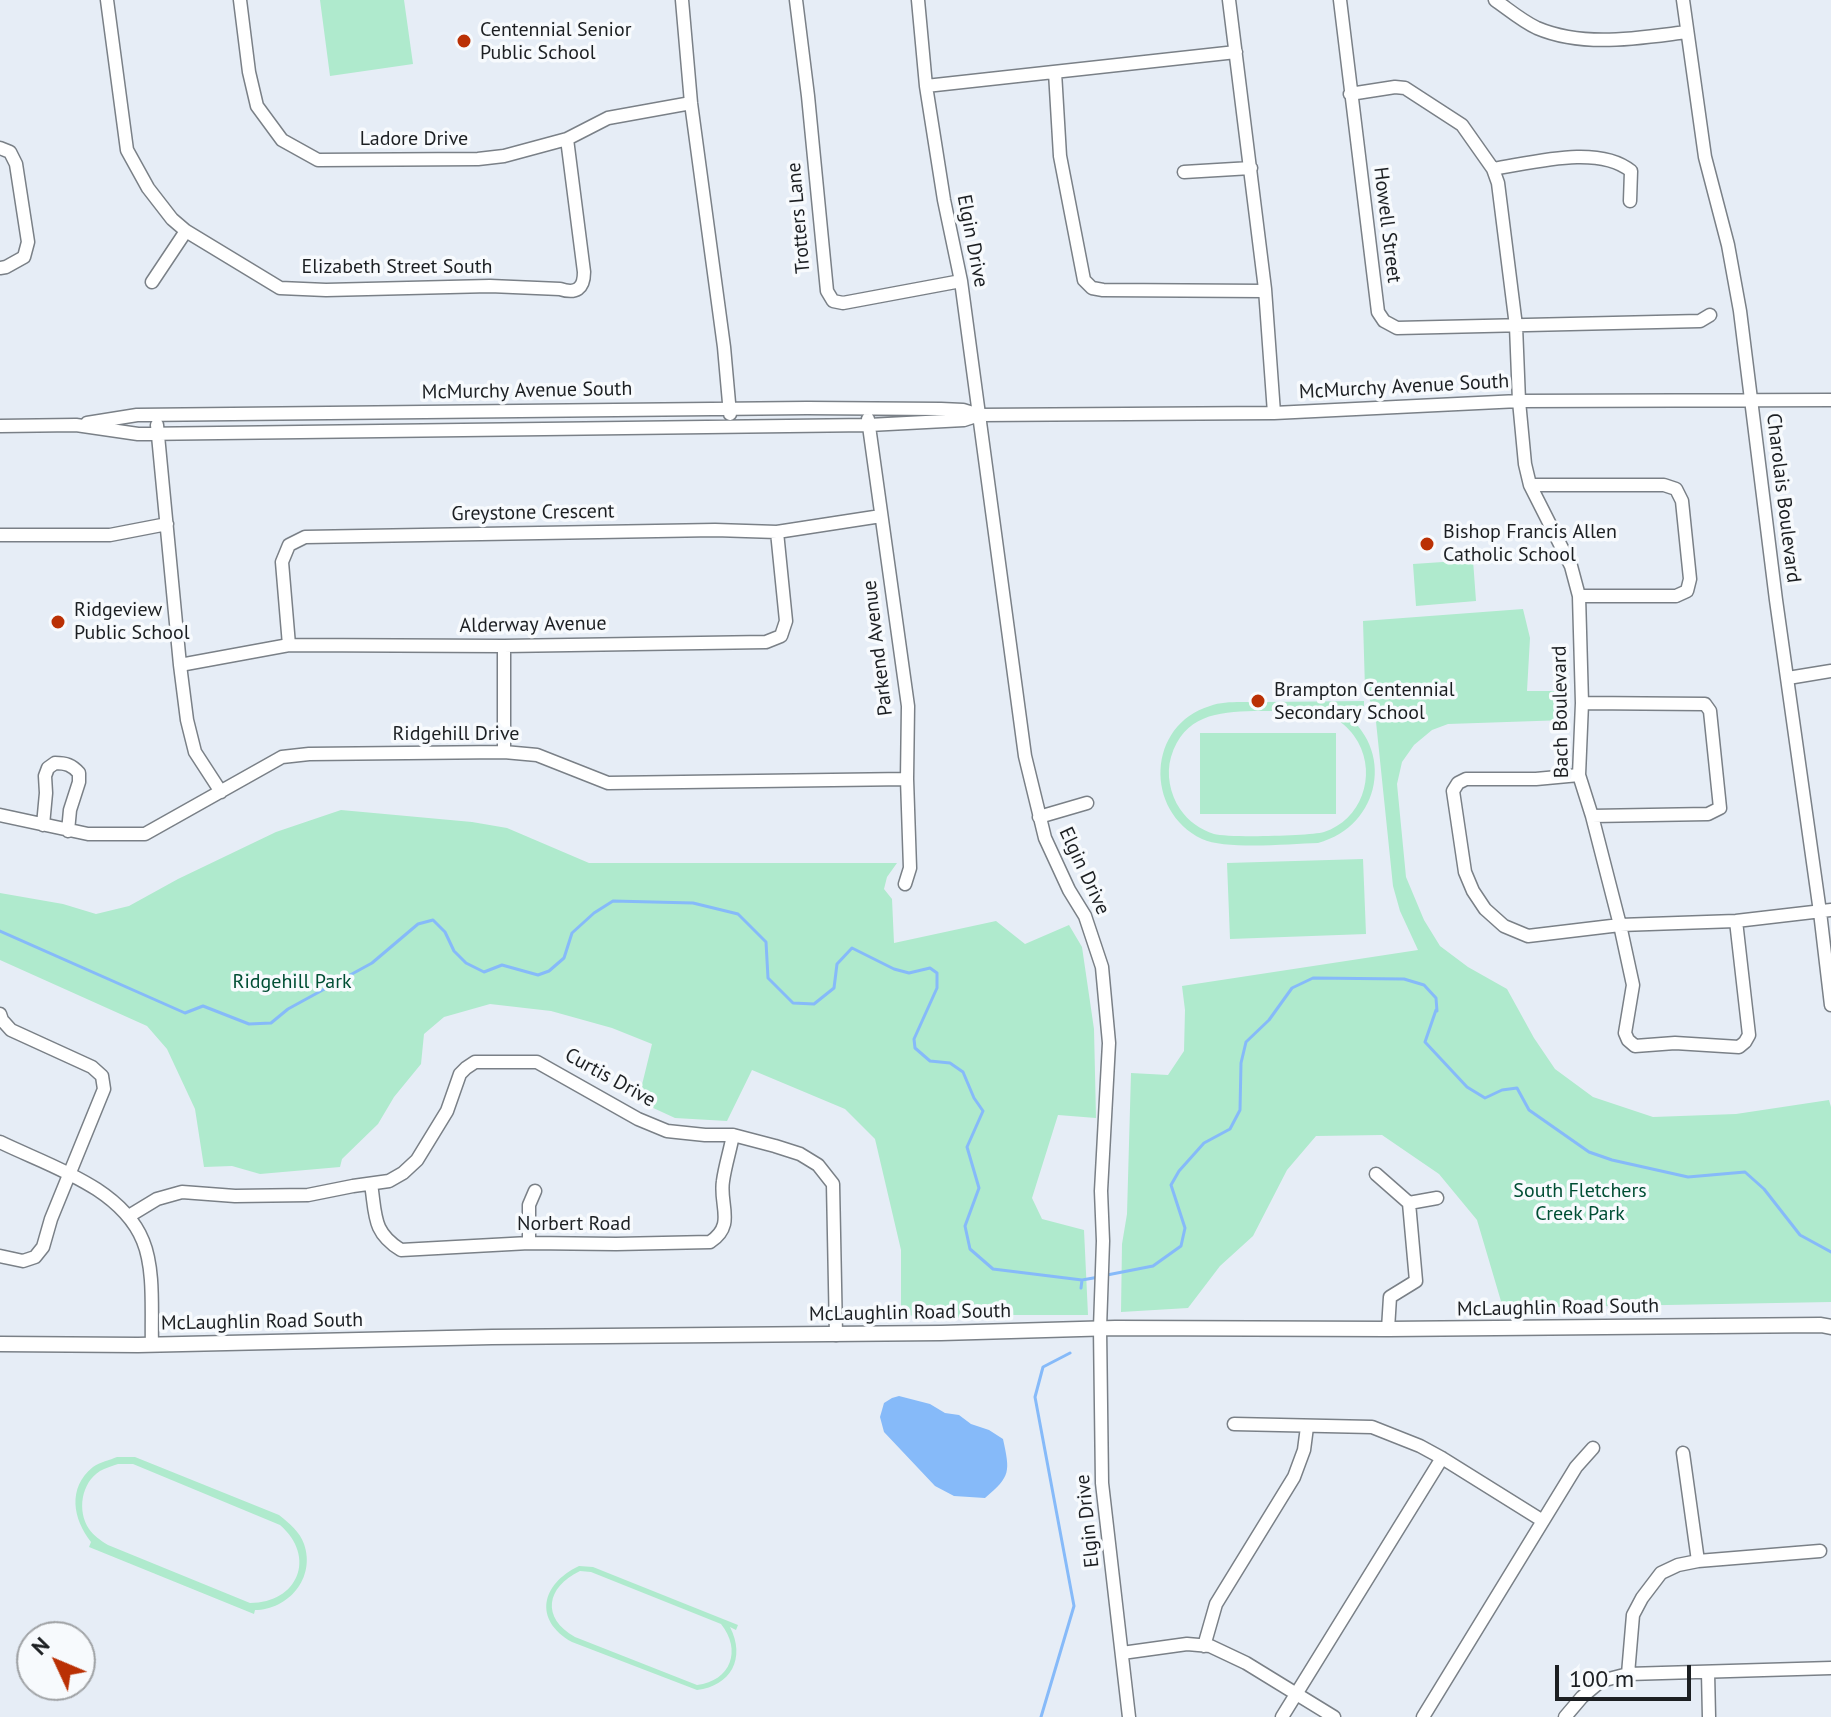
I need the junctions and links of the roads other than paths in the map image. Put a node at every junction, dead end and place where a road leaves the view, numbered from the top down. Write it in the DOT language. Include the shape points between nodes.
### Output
graph roads {
  1 [pos="107,0"];
  2 [pos="240,0"];
  3 [pos="682,0"];
  4 [pos="796,0"];
  5 [pos="918,0"];
  6 [pos="1229,0"];
  7 [pos="1340,0"];
  8 [pos="1495,0"];
  9 [pos="1683,0"];
  10 [pos="1687,32"];
  11 [pos="1236,52"];
  12 [pos="1055,72"];
  13 [pos="926,86"];
  14 [pos="1350,94"];
  15 [pos="691,103"];
  16 [pos="567,139"];
  17 [pos="5,150"];
  18 [pos="1251,168"];
  19 [pos="1493,169"];
  20 [pos="1184,172"];
  21 [pos="1630,201"];
  22 [pos="186,231"];
  23 [pos="0,268"];
  24 [pos="961,281"];
  25 [pos="152,282"];
  26 [pos="1265,291"];
  27 [pos="1710,315"];
  28 [pos="1516,326"];
  29 [pos="1750,400"];
  30 [pos="1831,400"];
  31 [pos="1519,401"];
  32 [pos="866,408"];
  33 [pos="730,409"];
  34 [pos="1274,413"];
  35 [pos="157,415"];
  36 [pos="979,415"];
  37 [pos="76,425"];
  38 [pos="869,425"];
  39 [pos="0,426"];
  40 [pos="730,426"];
  41 [pos="156,434"];
  42 [pos="1530,485"];
  43 [pos="881,516"];
  44 [pos="167,524"];
  45 [pos="777,532"];
  46 [pos="0,535"];
  47 [pos="1579,596"];
  48 [pos="289,645"];
  49 [pos="504,646"];
  50 [pos="180,665"];
  51 [pos="1831,671"];
  52 [pos="1788,678"];
  53 [pos="1582,703"];
  54 [pos="504,752"];
  55 [pos="1579,775"];
  56 [pos="907,779"];
  57 [pos="221,792"];
  58 [pos="1087,803"];
  59 [pos="0,815"];
  60 [pos="1592,816"];
  61 [pos="1039,817"];
  62 [pos="43,825"];
  63 [pos="68,831"];
  64 [pos="905,884"];
  65 [pos="1826,911"];
  66 [pos="1736,921"];
  67 [pos="1620,925"];
  68 [pos="1831,1005"];
  69 [pos="0,1014"];
  70 [pos="733,1135"];
  71 [pos="0,1142"];
  72 [pos="1376,1174"];
  73 [pos="69,1175"];
  74 [pos="371,1184"];
  75 [pos="535,1191"];
  76 [pos="1437,1198"];
  77 [pos="1409,1203"];
  78 [pos="129,1216"];
  79 [pos="529,1243"];
  80 [pos="0,1256"];
  81 [pos="1828,1325"];
  82 [pos="1100,1328"];
  83 [pos="1388,1329"];
  84 [pos="836,1335"];
  85 [pos="0,1344"];
  86 [pos="152,1345"];
  87 [pos="1234,1424"];
  88 [pos="1307,1427"];
  89 [pos="1593,1448"];
  90 [pos="1683,1453"];
  91 [pos="1442,1458"];
  92 [pos="1543,1521"];
  93 [pos="1820,1551"];
  94 [pos="1698,1561"];
  95 [pos="1204,1646"];
  96 [pos="1122,1653"];
  97 [pos="1831,1668"];
  98 [pos="1708,1672"];
  99 [pos="1628,1674"];
  100 [pos="1296,1694"];
  101 [pos="1129,1717"];
  102 [pos="1282,1717"];
  103 [pos="1334,1717"];
  104 [pos="1423,1717"];
  105 [pos="1565,1717"];
  106 [pos="1709,1717"];
  1 -- 22 [label="street, Elizabeth Street South" via="127,150 148,188"];
  2 -- 16 [label="street, Ladore Drive" via="257,106 282,140 318,160 478,159"];
  3 -- 15 [label="street"];
  4 -- 24 [label="street, Trotters Lane" via="827,291 833,301 843,303"];
  5 -- 13 [label="street, Elgin Drive"];
  6 -- 11 [label="street"];
  7 -- 14 [label="street, Howell Street"];
  8 -- 10 [label="street" via="1536,27 1578,40"];
  9 -- 10 [label="street, Charolais Boulevard"];
  10 -- 29 [label="street, Charolais Boulevard" via="1705,157 1735,278"];
  11 -- 12 [label="street"];
  11 -- 18 [label="street"];
  12 -- 13 [label="street"];
  12 -- 26 [label="street" via="1060,156 1084,280 1103,290"];
  13 -- 24 [label="street, Elgin Drive"];
  14 -- 19 [label="street" via="1405,88 1462,125"];
  14 -- 28 [label="street, Howell Street" via="1378,312 1384,321 1397,328"];
  15 -- 16 [label="street, Ladore Drive" via="608,118"];
  15 -- 33 [label="street"];
  16 -- 22 [label="street, Elizabeth Street South" via="584,281 570,292 490,286 280,288"];
  17 -- 23 [label="street" via="16,164 28,242 24,257"];
  18 -- 20 [label="street"];
  18 -- 26 [label="street"];
  19 -- 21 [label="street" via="1571,157 1608,160 1631,171"];
  19 -- 28 [label="street, Bach Boulevard"];
  22 -- 25 [label="street"];
  24 -- 36 [label="street, Elgin Drive"];
  26 -- 34 [label="street"];
  27 -- 28 [label="street" via="1700,321"];
  28 -- 31 [label="street, Bach Boulevard"];
  29 -- 30 [label="street, McMurchy Avenue South"];
  29 -- 31 [label="street, McMurchy Avenue South"];
  29 -- 52 [label="street, Charolais Boulevard"];
  31 -- 34 [label="street, McMurchy Avenue South"];
  31 -- 42 [label="street, Bach Boulevard"];
  32 -- 33 [label="street, McMurchy Avenue South"];
  32 -- 36 [label="street, McMurchy Avenue South" via="963,410"];
  32 -- 38 [label="street, Parkend Avenue"];
  33 -- 35 [label="street, McMurchy Avenue South"];
  33 -- 40 [label="street"];
  34 -- 36 [label="street, McMurchy Avenue South"];
  35 -- 37 [label="street, McMurchy Avenue South"];
  35 -- 41 [label="street"];
  36 -- 38 [label="street, McMurchy Avenue South"];
  36 -- 61 [label="street, Elgin Drive" via="1025,756"];
  37 -- 39 [label="street, McMurchy Avenue South"];
  37 -- 41 [label="street, McMurchy Avenue South"];
  38 -- 40 [label="street, McMurchy Avenue South"];
  38 -- 43 [label="street, Parkend Avenue"];
  40 -- 41 [label="street, McMurchy Avenue South"];
  41 -- 44 [label="street"];
  42 -- 47 [label="street, Bach Boulevard" via="1571,566"];
  42 -- 47 [label="street" via="1664,485 1676,489 1682,501 1687,591 1676,596"];
  43 -- 45 [label="street, Greystone Crescent"];
  43 -- 56 [label="street, Parkend Avenue" via="908,706"];
  44 -- 46 [label="street" via="110,535"];
  44 -- 50 [label="street"];
  45 -- 48 [label="street, Greystone Crescent" via="305,537 289,545 282,562"];
  45 -- 49 [label="street, Alderway Avenue" via="786,621 781,636 766,642"];
  47 -- 53 [label="street, Bach Boulevard"];
  48 -- 49 [label="street, Alderway Avenue"];
  48 -- 50 [label="street, Alderway Avenue"];
  49 -- 54 [label="street"];
  50 -- 57 [label="street" via="195,752"];
  51 -- 52 [label="street"];
  52 -- 65 [label="street, Charolais Boulevard"];
  53 -- 55 [label="street, Bach Boulevard"];
  53 -- 60 [label="street" via="1705,704 1720,808 1708,814"];
  54 -- 56 [label="street, Ridgehill Drive" via="537,755 608,783"];
  54 -- 57 [label="street, Ridgehill Drive" via="282,757"];
  55 -- 60 [label="street, Bach Boulevard"];
  55 -- 67 [label="street" via="1458,783 1453,791 1465,872 1485,909 1517,933"];
  56 -- 64 [label="street, Parkend Avenue" via="910,868"];
  57 -- 63 [label="street, Ridgehill Drive" via="145,834"];
  58 -- 61 [label="street"];
  59 -- 62 [label="street, Ridgehill Drive"];
  60 -- 67 [label="street, Bach Boulevard"];
  61 -- 82 [label="street, Elgin Drive" via="1085,916 1102,967 1109,1043"];
  62 -- 63 [label="street, Ridgehill Drive"];
  62 -- 63 [label="street" via="45,776 55,763 66,763 79,773"];
  65 -- 66 [label="street"];
  65 -- 68 [label="street, Charolais Boulevard"];
  66 -- 67 [label="street"];
  66 -- 67 [label="street, Bach Boulevard" via="1749,1035 1739,1047 1635,1046 1628,1040 1633,985"];
  69 -- 73 [label="street" via="11,1030 102,1076 104,1089"];
  70 -- 74 [label="street, Curtis Drive" via="667,1131 537,1062 475,1062 460,1074 447,1111 417,1160 389,1181"];
  70 -- 79 [label="street, Norbert Road" via="722,1185 726,1223 710,1242"];
  70 -- 84 [label="street, Curtis Drive" via="800,1154 833,1184"];
  71 -- 73 [label="street"];
  72 -- 77 [label="street"];
  73 -- 78 [label="street" via="97,1189"];
  73 -- 80 [label="street" via="35,1257 23,1261"];
  74 -- 78 [label="street, Curtis Drive" via="308,1195 182,1192"];
  74 -- 79 [label="street, Norbert Road" via="377,1224 385,1240 401,1250"];
  75 -- 79 [label="street" via="529,1205"];
  76 -- 77 [label="street"];
  77 -- 83 [label="street" via="1416,1281 1390,1297"];
  78 -- 86 [label="street" via="149,1269"];
  81 -- 83 [label="main road, McLaughlin Road South"];
  82 -- 83 [label="main road, McLaughlin Road South"];
  82 -- 84 [label="main road, McLaughlin Road South"];
  82 -- 96 [label="street, Elgin Drive" via="1102,1483"];
  84 -- 86 [label="main road, McLaughlin Road South"];
  85 -- 86 [label="main road, McLaughlin Road South"];
  87 -- 88 [label="street"];
  88 -- 91 [label="street" via="1372,1427"];
  88 -- 95 [label="street" via="1294,1477 1216,1604"];
  89 -- 92 [label="street"];
  90 -- 94 [label="street"];
  91 -- 92 [label="street"];
  91 -- 100 [label="street"];
  92 -- 104 [label="street"];
  93 -- 94 [label="street"];
  94 -- 99 [label="street" via="1661,1573 1642,1598 1633,1615"];
  95 -- 96 [label="street"];
  95 -- 100 [label="street" via="1246,1663"];
  96 -- 101 [label="street, Elgin Drive"];
  97 -- 98 [label="street"];
  98 -- 99 [label="street"];
  98 -- 106 [label="street"];
  99 -- 105 [label="street" via="1601,1681"];
  100 -- 102 [label="street"];
  100 -- 103 [label="street"];
}
